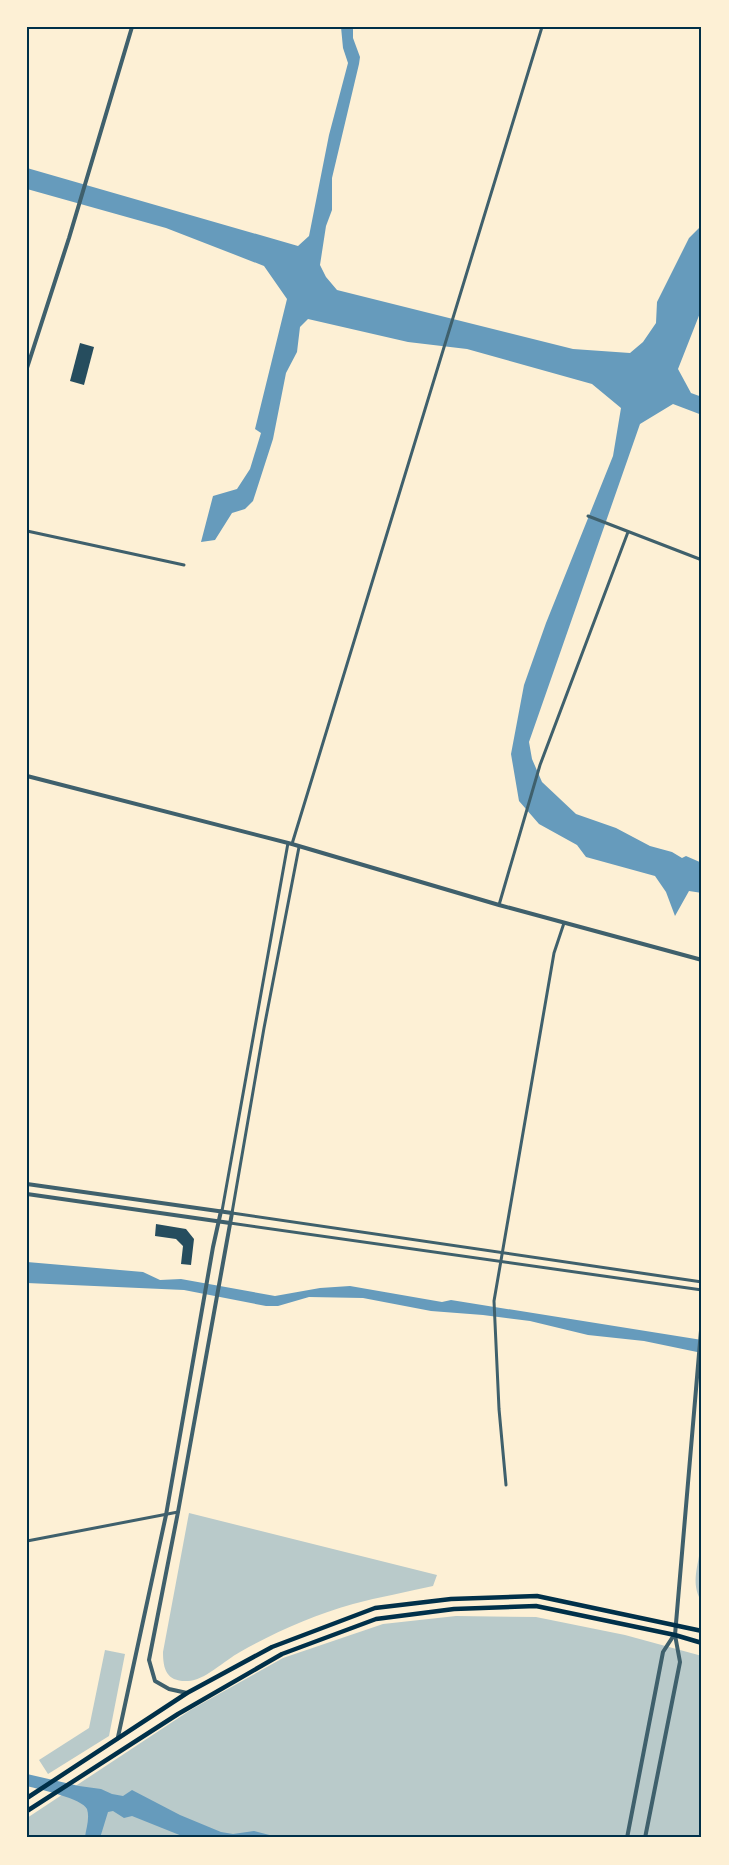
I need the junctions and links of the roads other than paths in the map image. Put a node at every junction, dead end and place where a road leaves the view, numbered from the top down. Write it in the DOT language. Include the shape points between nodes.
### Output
graph roads {
  1 [pos="132,27"];
  2 [pos="542,27"];
  3 [pos="27,368"];
  4 [pos="588,516"];
  5 [pos="27,531"];
  6 [pos="628,532"];
  7 [pos="702,560"];
  8 [pos="184,565"];
  9 [pos="27,776"];
  10 [pos="290,844"];
  11 [pos="299,846"];
  12 [pos="499,905"];
  13 [pos="564,923"];
  14 [pos="702,960"];
  15 [pos="27,1184"];
  16 [pos="27,1194"];
  17 [pos="221,1211"];
  18 [pos="232,1213"];
  19 [pos="219,1221"];
  20 [pos="230,1223"];
  21 [pos="502,1252"];
  22 [pos="500,1262"];
  23 [pos="702,1282"];
  24 [pos="702,1290"];
  25 [pos="702,1319"];
  26 [pos="506,1485"];
  27 [pos="178,1512"];
  28 [pos="166,1515"];
  29 [pos="27,1541"];
  30 [pos="676,1625"];
  31 [pos="702,1631"];
  32 [pos="675,1635"];
  33 [pos="702,1643"];
  34 [pos="187,1693"];
  35 [pos="118,1737"];
  36 [pos="27,1798"];
  37 [pos="27,1811"];
  38 [pos="627,1838"];
  39 [pos="645,1838"];
  1 -- 3 [label="street"];
  2 -- 10 [label="street"];
  4 -- 6 [label="street"];
  5 -- 8 [label="street"];
  6 -- 7 [label="street"];
  6 -- 12 [label="street" via="540,765"];
  9 -- 10 [label="street"];
  10 -- 11 [label="street"];
  10 -- 17 [label="street"];
  11 -- 12 [label="street"];
  11 -- 18 [label="street"];
  12 -- 13 [label="street"];
  13 -- 14 [label="street"];
  13 -- 21 [label="street" via="554,953"];
  15 -- 17 [label="street"];
  16 -- 19 [label="street"];
  17 -- 18 [label="street"];
  17 -- 19 [label="street"];
  18 -- 20 [label="street"];
  18 -- 21 [label="street"];
  19 -- 20 [label="street"];
  19 -- 28 [label="street"];
  20 -- 22 [label="street"];
  20 -- 27 [label="street"];
  21 -- 22 [label="street"];
  21 -- 23 [label="street"];
  22 -- 24 [label="street"];
  22 -- 26 [label="street" via="494,1321"];
  25 -- 30 [label="street"];
  27 -- 28 [label="street"];
  27 -- 34 [label="street" via="149,1660 155,1681"];
  28 -- 29 [label="street"];
  28 -- 35 [label="street"];
  30 -- 31 [label="main road"];
  30 -- 32 [label="street"];
  30 -- 34 [label="main road" via="537,1596 451,1599 375,1608 272,1647"];
  32 -- 33 [label="main road"];
  32 -- 37 [label="main road" via="536,1606 454,1609 376,1619 282,1654 178,1714"];
  32 -- 38 [label="street" via="663,1652"];
  32 -- 39 [label="street" via="680,1662"];
  34 -- 35 [label="main road"];
  35 -- 36 [label="main road"];
}
